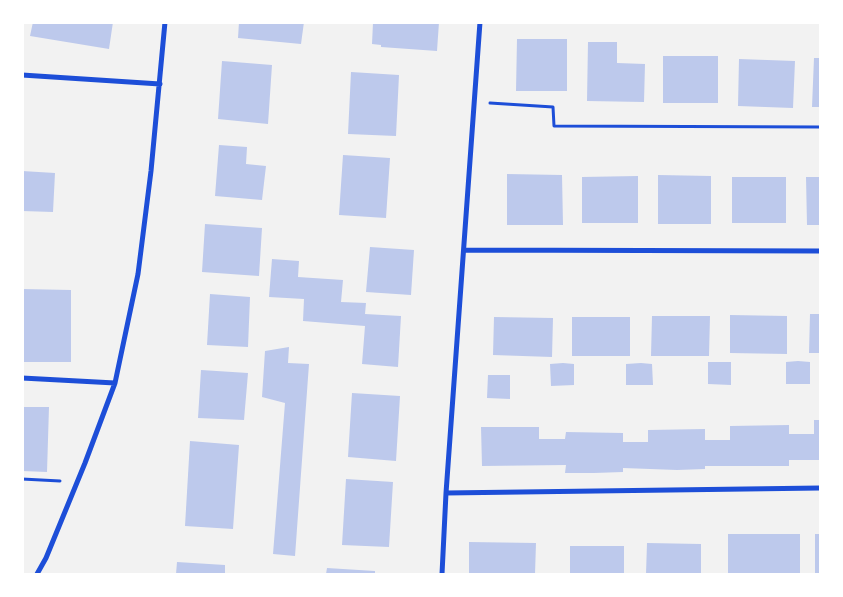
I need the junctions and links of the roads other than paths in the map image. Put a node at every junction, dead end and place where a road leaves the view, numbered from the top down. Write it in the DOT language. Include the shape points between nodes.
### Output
graph roads {
  1 [pos="165,22"];
  2 [pos="480,22"];
  3 [pos="22,75"];
  4 [pos="160,84"];
  5 [pos="465,250"];
  6 [pos="820,252"];
  7 [pos="22,378"];
  8 [pos="114,382"];
  9 [pos="820,488"];
  10 [pos="446,493"];
  11 [pos="37,574"];
  12 [pos="442,574"];
  1 -- 4 [label="street"];
  2 -- 5 [label="street"];
  3 -- 4 [label="street"];
  4 -- 8 [label="street" via="138,274"];
  5 -- 6 [label="street"];
  5 -- 10 [label="street"];
  7 -- 8 [label="street"];
  8 -- 11 [label="street" via="78,482"];
  9 -- 10 [label="street"];
  10 -- 12 [label="street"];
}
